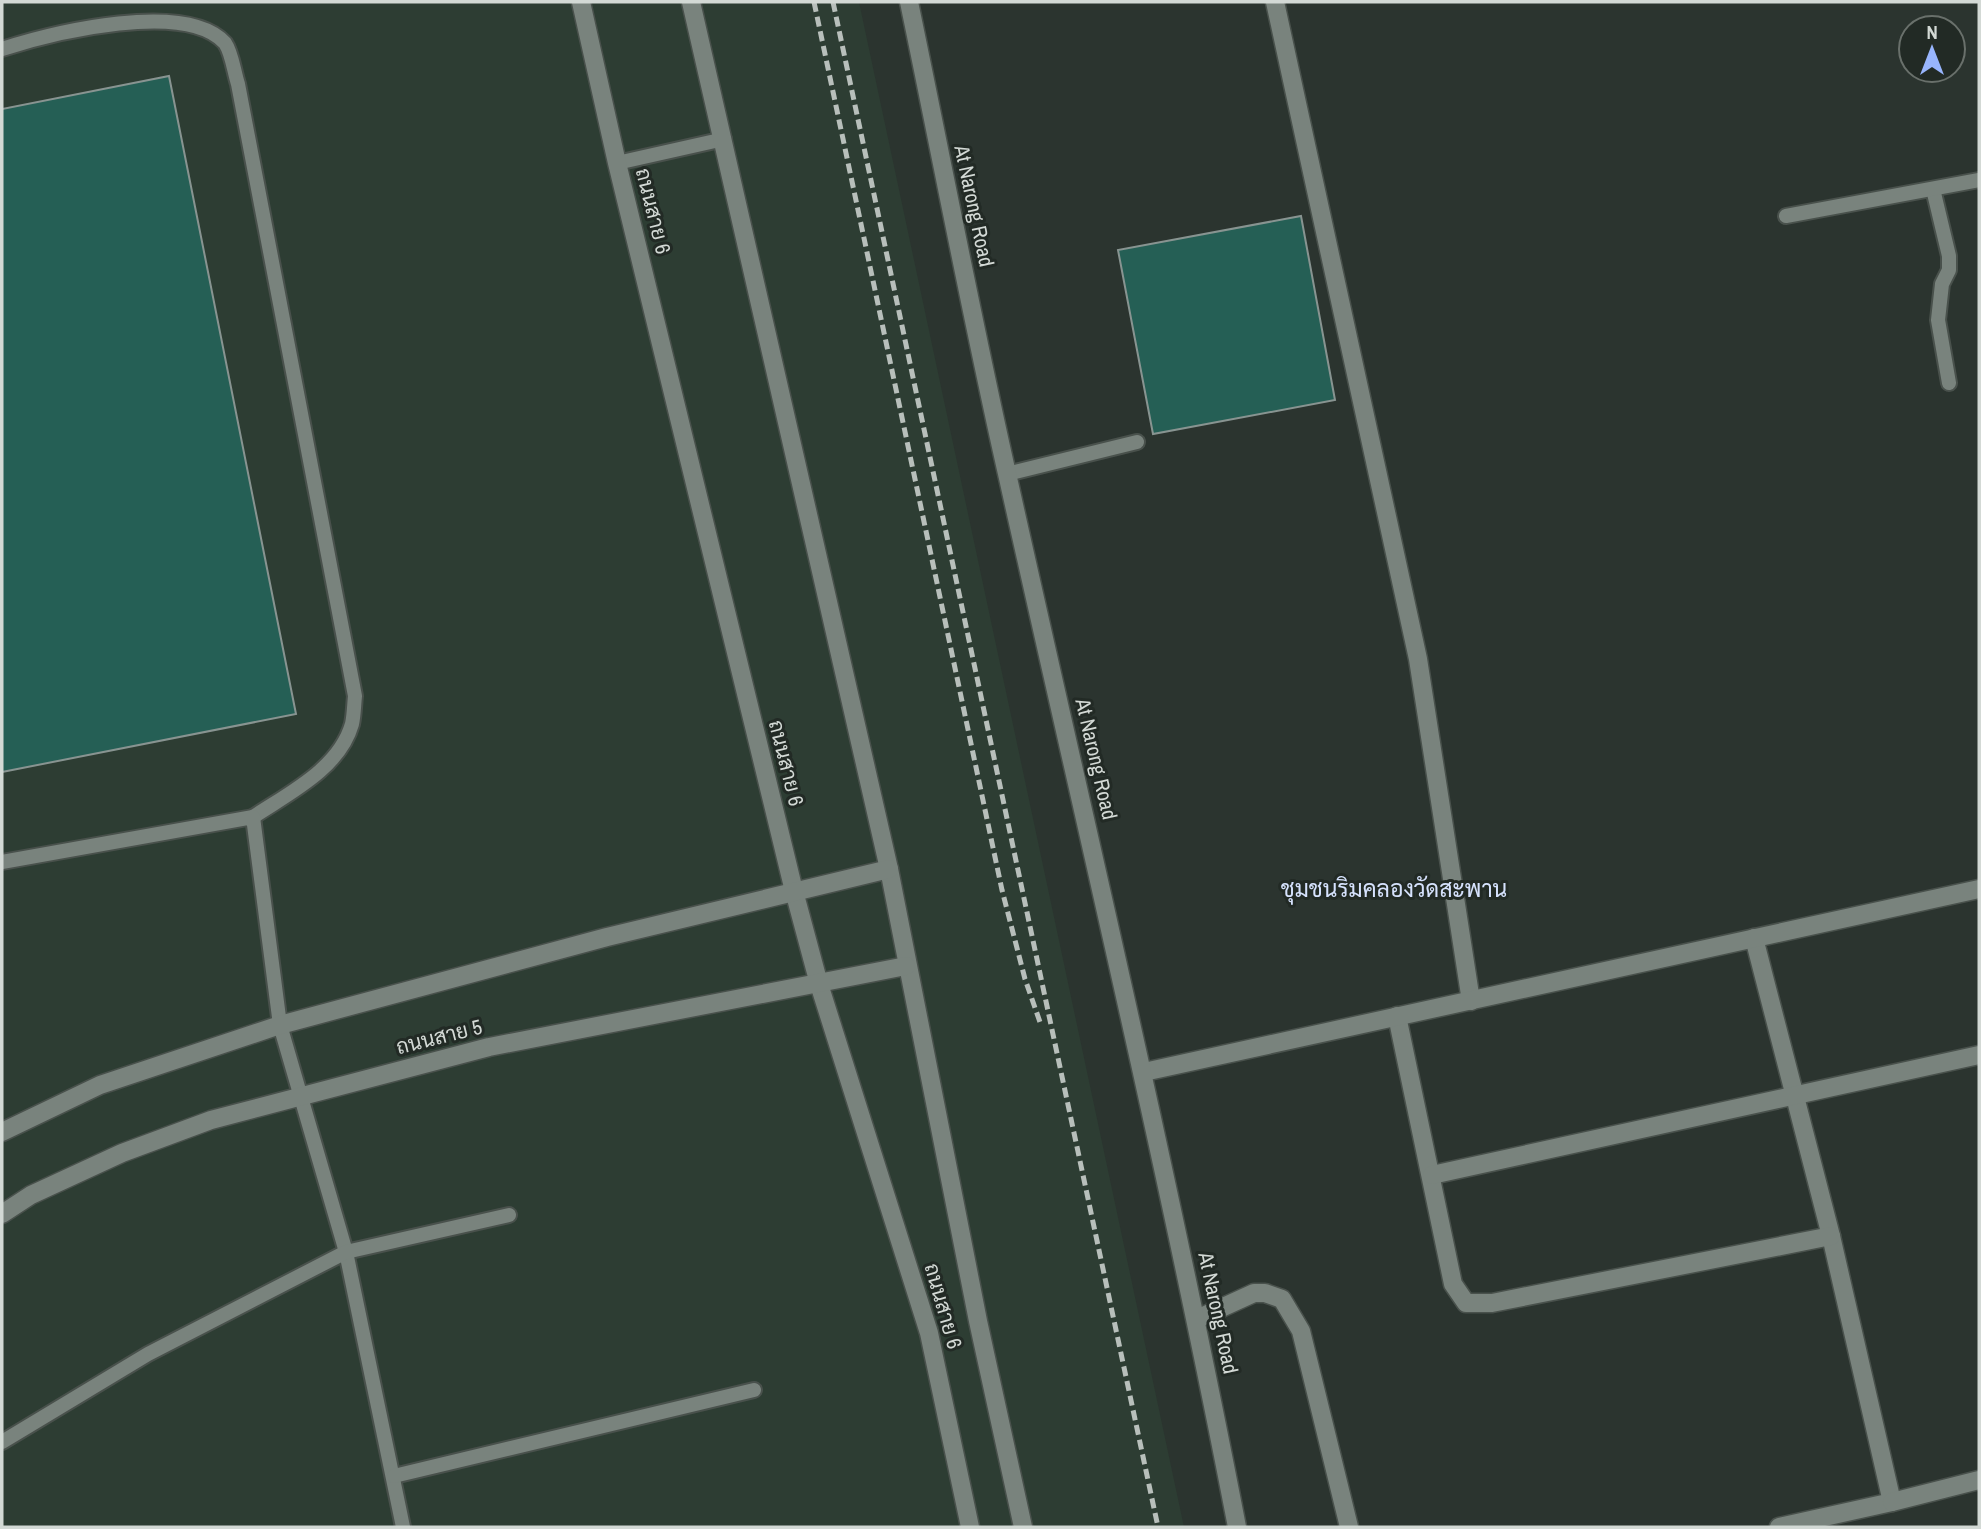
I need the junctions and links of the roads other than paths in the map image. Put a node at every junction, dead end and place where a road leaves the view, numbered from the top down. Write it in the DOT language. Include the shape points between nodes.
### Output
graph roads {
  1 [pos="581,2"];
  2 [pos="691,2"];
  3 [pos="909,2"];
  4 [pos="1275,2"];
  5 [pos="2,49"];
  6 [pos="724,139"];
  7 [pos="617,163"];
  8 [pos="1979,180"];
  9 [pos="1933,189"];
  10 [pos="1786,216"];
  11 [pos="1949,383"];
  12 [pos="1137,442"];
  13 [pos="1007,474"];
  14 [pos="253,817"];
  15 [pos="2,862"];
  16 [pos="889,869"];
  17 [pos="1979,889"];
  18 [pos="794,891"];
  19 [pos="1754,938"];
  20 [pos="906,966"];
  21 [pos="819,984"];
  22 [pos="1471,1000"];
  23 [pos="1397,1016"];
  24 [pos="280,1025"];
  25 [pos="1979,1055"];
  26 [pos="1144,1072"];
  27 [pos="1794,1094"];
  28 [pos="300,1096"];
  29 [pos="2,1132"];
  30 [pos="1432,1175"];
  31 [pos="2,1214"];
  32 [pos="509,1215"];
  33 [pos="1831,1236"];
  34 [pos="346,1252"];
  35 [pos="1197,1319"];
  36 [pos="754,1390"];
  37 [pos="2,1442"];
  38 [pos="394,1476"];
  39 [pos="1979,1480"];
  40 [pos="1892,1502"];
  41 [pos="403,1527"];
  42 [pos="970,1527"];
  43 [pos="1023,1527"];
  44 [pos="1237,1527"];
  45 [pos="1349,1527"];
  46 [pos="1779,1527"];
  1 -- 7 [label="street, ถนนสาย 6"];
  2 -- 6 [label="street, ถนนสาย 6"];
  3 -- 13 [label="street, At Narong Road"];
  4 -- 22 [label="street" via="1418,659"];
  5 -- 14 [label="lane" via="128,16 178,16 206,26 226,44 238,84 355,696 352,724 337,754 311,778"];
  6 -- 7 [label="lane"];
  6 -- 16 [label="street, ถนนสาย 6"];
  7 -- 18 [label="street, ถนนสาย 6"];
  8 -- 9 [label="lane"];
  9 -- 10 [label="lane"];
  9 -- 11 [label="lane" via="1949,256 1938,320"];
  12 -- 13 [label="lane"];
  13 -- 26 [label="street, At Narong Road"];
  14 -- 15 [label="lane"];
  14 -- 24 [label="lane"];
  16 -- 18 [label="street"];
  16 -- 20 [label="street, ถนนสาย 6"];
  17 -- 19 [label="street"];
  18 -- 21 [label="street, ถนนสาย 6"];
  18 -- 24 [label="street"];
  19 -- 22 [label="street"];
  19 -- 27 [label="street"];
  20 -- 21 [label="street, ถนนสาย 5"];
  20 -- 43 [label="street, ถนนสาย 6"];
  21 -- 28 [label="street, ถนนสาย 5" via="489,1047"];
  21 -- 42 [label="street, ถนนสาย 6" via="929,1333"];
  22 -- 23 [label="street"];
  23 -- 26 [label="street"];
  23 -- 30 [label="street"];
  24 -- 28 [label="lane"];
  24 -- 29 [label="street" via="100,1085"];
  25 -- 27 [label="street"];
  26 -- 35 [label="street, At Narong Road"];
  27 -- 30 [label="street"];
  27 -- 33 [label="street"];
  28 -- 31 [label="street, ถนนสาย 5" via="211,1120 122,1153 31,1195"];
  28 -- 34 [label="lane"];
  30 -- 33 [label="street" via="1453,1284 1466,1303 1492,1303"];
  32 -- 34 [label="lane"];
  33 -- 40 [label="street"];
  34 -- 37 [label="lane" via="148,1354"];
  34 -- 38 [label="lane"];
  35 -- 44 [label="street, At Narong Road"];
  35 -- 45 [label="street" via="1254,1293 1282,1299 1301,1331"];
  36 -- 38 [label="lane"];
  38 -- 41 [label="lane"];
  39 -- 40 [label="street"];
  40 -- 46 [label="street"];
}
